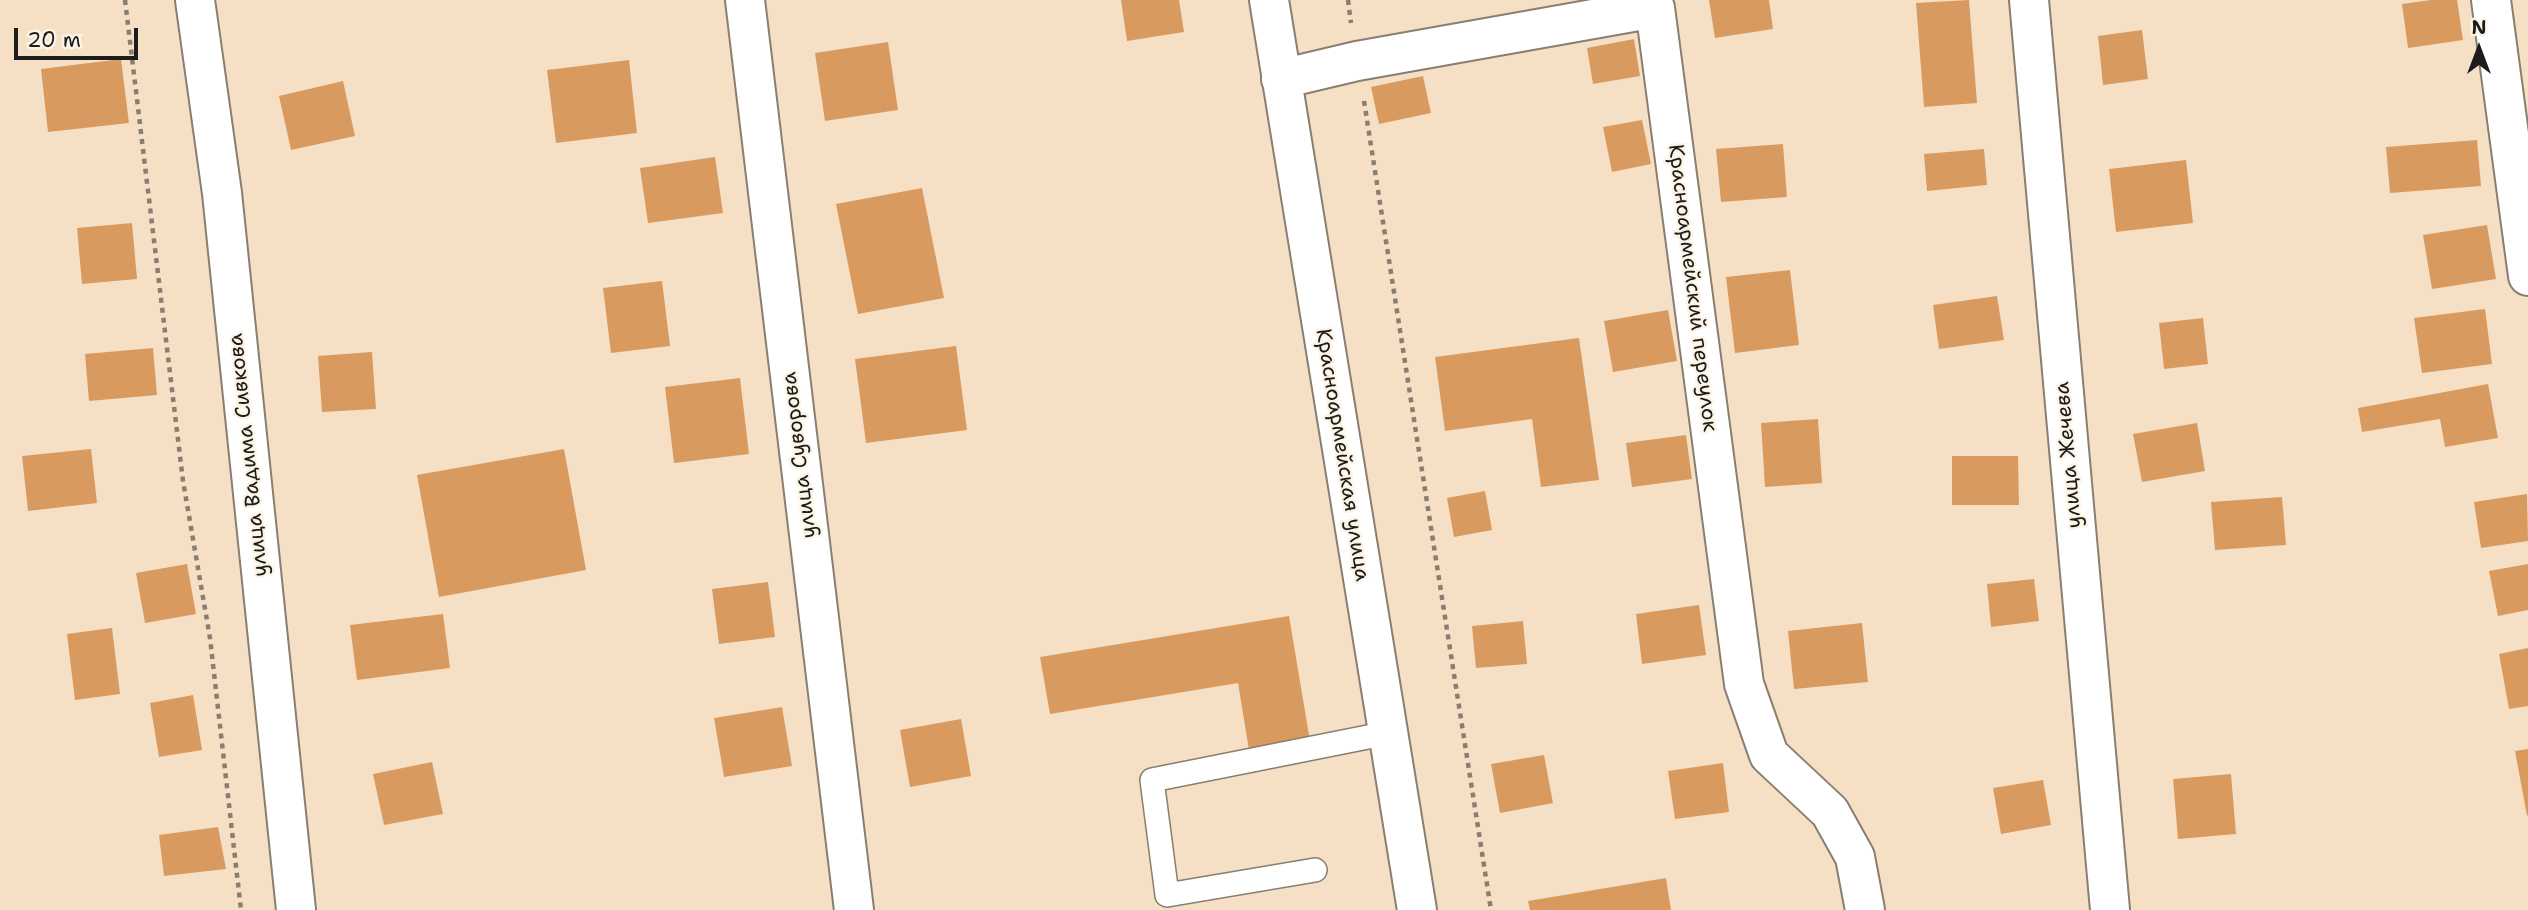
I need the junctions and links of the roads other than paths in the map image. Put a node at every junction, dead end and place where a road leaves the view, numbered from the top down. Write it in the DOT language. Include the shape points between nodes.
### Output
graph roads {
  1 [pos="195,0"];
  2 [pos="746,0"];
  3 [pos="1269,0"];
  4 [pos="2029,0"];
  5 [pos="2491,0"];
  6 [pos="1281,79"];
  7 [pos="2528,276"];
  8 [pos="1388,733"];
  9 [pos="1315,870"];
  10 [pos="296,910"];
  11 [pos="854,910"];
  12 [pos="1417,910"];
  13 [pos="1865,910"];
  14 [pos="2110,910"];
  1 -- 10 [label="street, улица Вадима Сивкова" via="222,193"];
  2 -- 11 [label="street, улица Суворова"];
  3 -- 6 [label="street, Красноармейская улица"];
  4 -- 14 [label="street, улица Жечева"];
  5 -- 7 [label="street"];
  6 -- 8 [label="street, Красноармейская улица"];
  6 -- 13 [label="street, Красноармейский переулок" via="1357,61 1655,8 1744,684 1769,755 1830,812 1855,857"];
  8 -- 9 [label="lane" via="1152,780 1167,895"];
  8 -- 12 [label="street, Красноармейская улица"];
}
